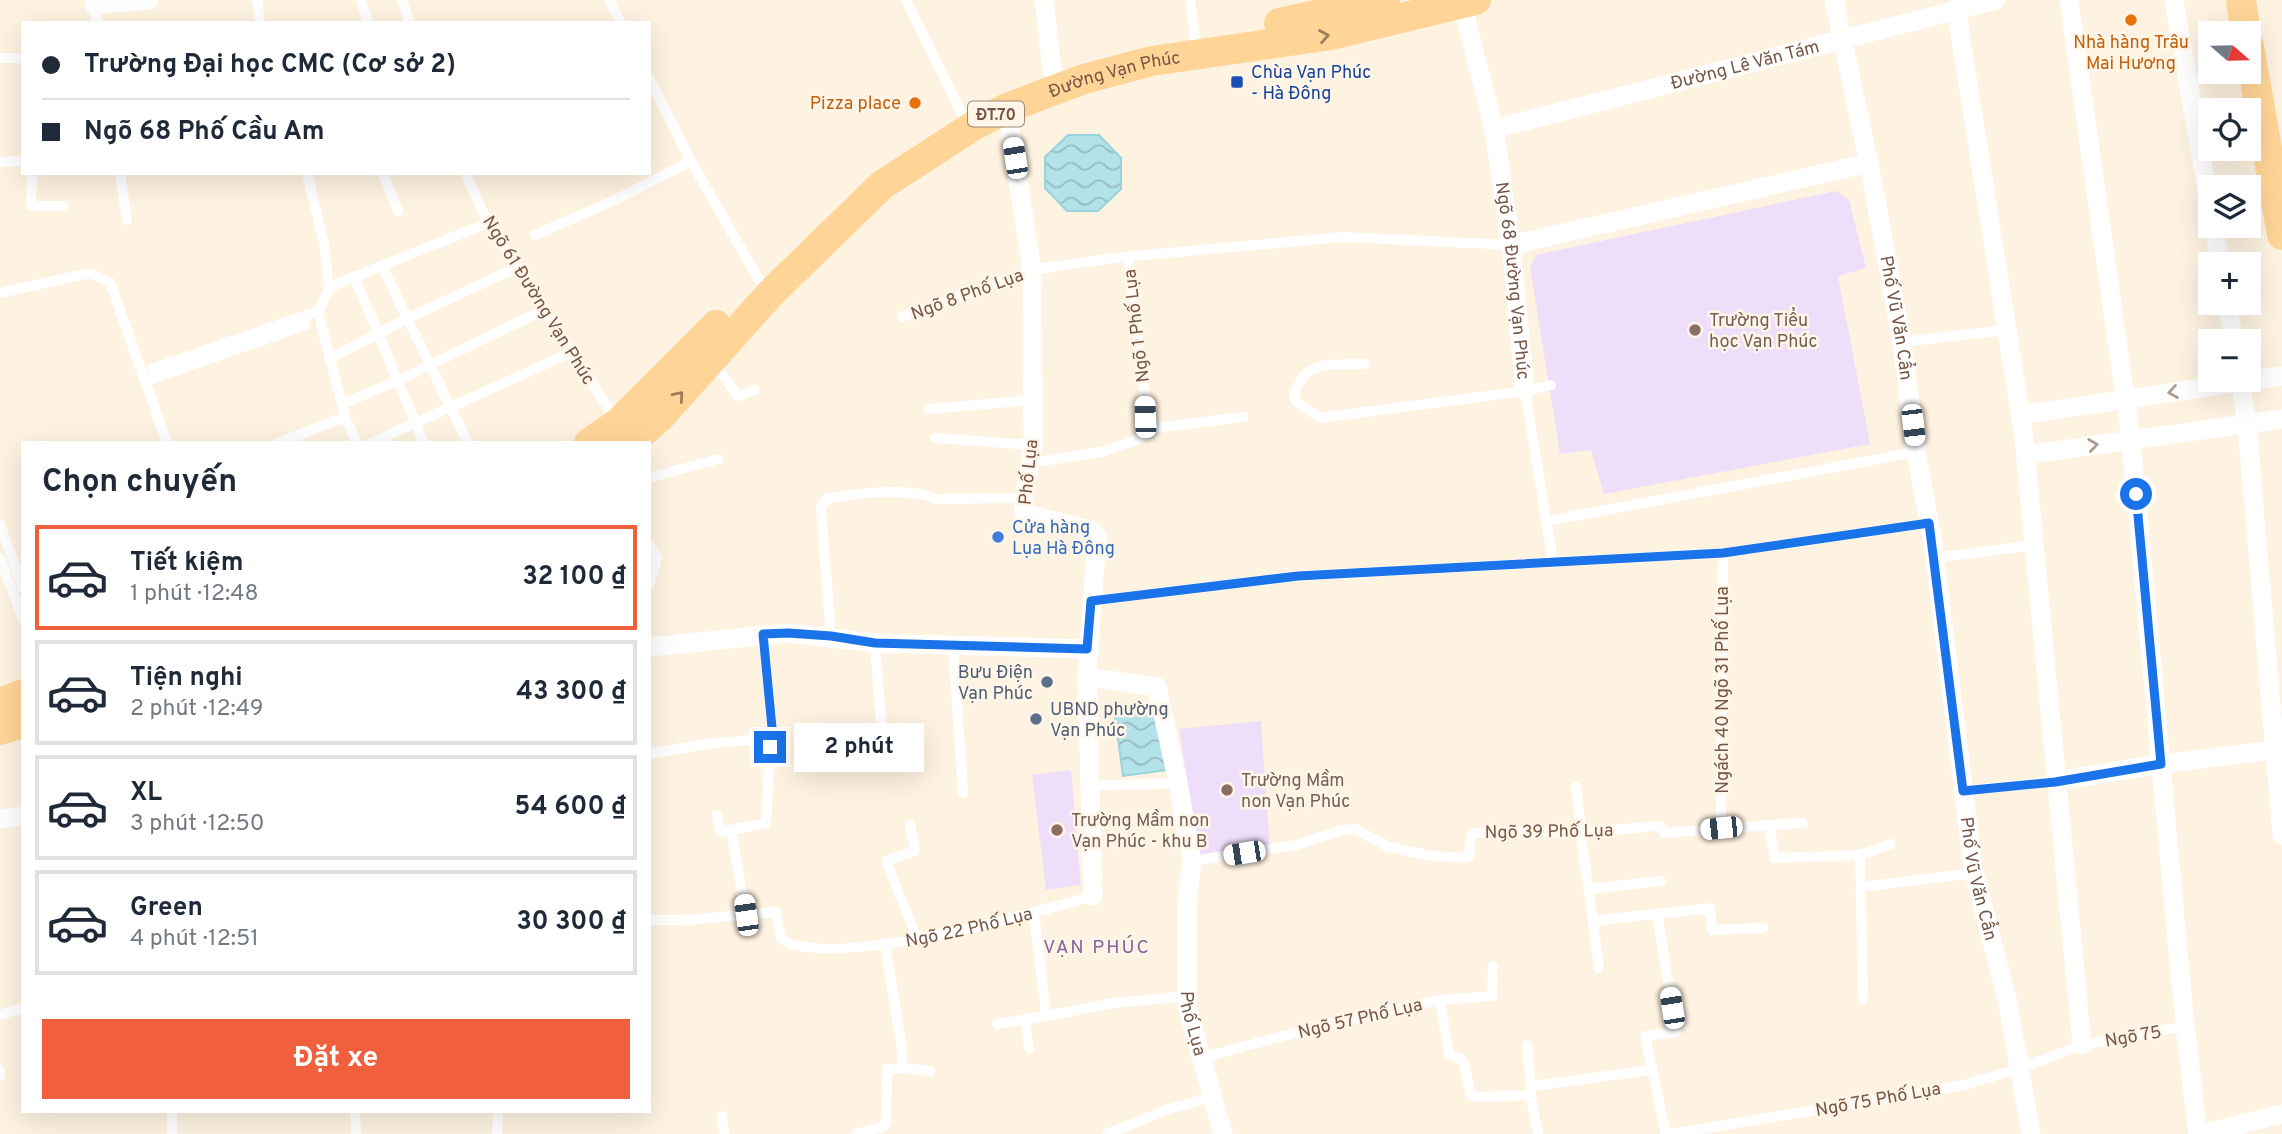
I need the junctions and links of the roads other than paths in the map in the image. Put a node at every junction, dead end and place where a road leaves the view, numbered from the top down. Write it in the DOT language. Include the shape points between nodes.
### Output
graph roads {
  1 [pos="149,0"];
  2 [pos="257,0"];
  3 [pos="361,0"];
  4 [pos="402,0"];
  5 [pos="609,0"];
  6 [pos="906,0"];
  7 [pos="1044,0"];
  8 [pos="1190,0"];
  9 [pos="1385,0"];
  10 [pos="1834,0"];
  11 [pos="1996,0"];
  12 [pos="2069,0"];
  13 [pos="2174,0"];
  14 [pos="2241,0"];
  15 [pos="1469,2"];
  16 [pos="1956,8"];
  17 [pos="95,14"];
  18 [pos="260,21"];
  19 [pos="367,21"];
  20 [pos="409,21"];
  21 [pos="620,21"];
  22 [pos="2244,21"];
  23 [pos="1843,40"];
  24 [pos="1196,46"];
  25 [pos="0,58"];
  26 [pos="21,58"];
  27 [pos="1052,70"];
  28 [pos="651,82"];
  29 [pos="2256,84"];
  30 [pos="1007,108"];
  31 [pos="962,114"];
  32 [pos="1494,129"];
  33 [pos="21,161"];
  34 [pos="691,161"];
  35 [pos="0,162"];
  36 [pos="1869,163"];
  37 [pos="32,175"];
  38 [pos="120,175"];
  39 [pos="307,175"];
  40 [pos="384,175"];
  41 [pos="466,175"];
  42 [pos="2204,175"];
  43 [pos="64,206"];
  44 [pos="398,211"];
  45 [pos="127,220"];
  46 [pos="488,223"];
  47 [pos="535,235"];
  48 [pos="2282,235"];
  49 [pos="1511,245"];
  50 [pos="1128,257"];
  51 [pos="382,266"];
  52 [pos="518,267"];
  53 [pos="1032,270"];
  54 [pos="354,276"];
  55 [pos="765,287"];
  56 [pos="329,290"];
  57 [pos="0,293"];
  58 [pos="546,309"];
  59 [pos="318,311"];
  60 [pos="902,317"];
  61 [pos="408,318"];
  62 [pos="306,325"];
  63 [pos="2007,330"];
  64 [pos="380,334"];
  65 [pos="1902,342"];
  66 [pos="572,352"];
  67 [pos="329,359"];
  68 [pos="712,359"];
  69 [pos="430,364"];
  70 [pos="1365,364"];
  71 [pos="152,369"];
  72 [pos="2282,376"];
  73 [pos="2261,379"];
  74 [pos="399,380"];
  75 [pos="146,381"];
  76 [pos="1550,385"];
  77 [pos="2198,388"];
  78 [pos="755,390"];
  79 [pos="1525,391"];
  80 [pos="2243,392"];
  81 [pos="2127,399"];
  82 [pos="1033,400"];
  83 [pos="342,404"];
  84 [pos="451,406"];
  85 [pos="929,410"];
  86 [pos="2021,415"];
  87 [pos="345,417"];
  88 [pos="1244,417"];
  89 [pos="2282,419"];
  90 [pos="416,421"];
  91 [pos="2247,424"];
  92 [pos="624,433"];
  93 [pos="1141,436"];
  94 [pos="935,438"];
  95 [pos="2131,440"];
  96 [pos="166,441"];
  97 [pos="283,441"];
  98 [pos="356,441"];
  99 [pos="375,441"];
  100 [pos="423,441"];
  101 [pos="467,441"];
  102 [pos="596,441"];
  103 [pos="1916,452"];
  104 [pos="1031,454"];
  105 [pos="2025,455"];
  106 [pos="718,459"];
  107 [pos="651,477"];
  108 [pos="1024,498"];
  109 [pos="1547,521"];
  110 [pos="1929,523"];
  111 [pos="0,524"];
  112 [pos="2034,545"];
  113 [pos="651,548"];
  114 [pos="1723,553"];
  115 [pos="0,558"];
  116 [pos="1934,558"];
  117 [pos="1553,561"];
  118 [pos="651,579"];
  119 [pos="21,583"];
  120 [pos="1091,601"];
  121 [pos="21,614"];
  122 [pos="763,634"];
  123 [pos="831,636"];
  124 [pos="875,643"];
  125 [pos="953,645"];
  126 [pos="651,647"];
  127 [pos="1087,649"];
  128 [pos="1087,677"];
  129 [pos="21,695"];
  130 [pos="0,703"];
  131 [pos="21,724"];
  132 [pos="0,730"];
  133 [pos="773,738"];
  134 [pos="883,748"];
  135 [pos="2278,750"];
  136 [pos="651,754"];
  137 [pos="2161,764"];
  138 [pos="2055,782"];
  139 [pos="1178,783"];
  140 [pos="1088,786"];
  141 [pos="1576,787"];
  142 [pos="1963,791"];
  143 [pos="963,793"];
  144 [pos="717,815"];
  145 [pos="21,816"];
  146 [pos="0,819"];
  147 [pos="1803,823"];
  148 [pos="910,825"];
  149 [pos="1769,825"];
  150 [pos="1721,828"];
  151 [pos="1581,829"];
  152 [pos="731,830"];
  153 [pos="2282,835"];
  154 [pos="1891,844"];
  155 [pos="1860,855"];
  156 [pos="1192,861"];
  157 [pos="1974,873"];
  158 [pos="1661,880"];
  159 [pos="1861,887"];
  160 [pos="1588,889"];
  161 [pos="1093,897"];
  162 [pos="1034,912"];
  163 [pos="1657,914"];
  164 [pos="746,915"];
  165 [pos="651,920"];
  166 [pos="1593,921"];
  167 [pos="1763,928"];
  168 [pos="917,938"];
  169 [pos="886,943"];
  170 [pos="1493,966"];
  171 [pos="1599,968"];
  172 [pos="1187,996"];
  173 [pos="1440,1000"];
  174 [pos="1863,1000"];
  175 [pos="21,1009"];
  176 [pos="0,1014"];
  177 [pos="1046,1016"];
  178 [pos="1025,1020"];
  179 [pos="997,1024"];
  180 [pos="2185,1026"];
  181 [pos="1527,1045"];
  182 [pos="2082,1045"];
  183 [pos="1029,1048"];
  184 [pos="1201,1058"];
  185 [pos="903,1068"];
  186 [pos="2021,1068"];
  187 [pos="0,1070"];
  188 [pos="1652,1070"];
  189 [pos="930,1071"];
  190 [pos="0,1076"];
  191 [pos="1531,1091"];
  192 [pos="1212,1097"];
  193 [pos="172,1113"];
  194 [pos="355,1113"];
  195 [pos="498,1113"];
  196 [pos="2282,1114"];
  197 [pos="722,1116"];
  198 [pos="172,1134"];
  199 [pos="356,1134"];
  200 [pos="497,1134"];
  201 [pos="724,1134"];
  202 [pos="856,1134"];
  203 [pos="1107,1134"];
  204 [pos="1223,1134"];
  205 [pos="1538,1134"];
  206 [pos="1668,1134"];
  207 [pos="2031,1134"];
  208 [pos="2200,1134"];
  1 -- 17 [label="street"];
  2 -- 18 [label="lane"];
  3 -- 19 [label="lane"];
  4 -- 20 [label="lane"];
  5 -- 21 [label="lane"];
  6 -- 31 [label="lane"];
  7 -- 27 [label="street"];
  8 -- 24 [label="lane"];
  9 -- 24 [label="main road, Đường Vạn Phúc / ĐT.70"];
  10 -- 23 [label="street, Phố Vũ Văn Cẩn"];
  11 -- 16 [label="street, Đường Lê Văn Tám"];
  12 -- 81 [label="street"];
  13 -- 42 [label="street"];
  14 -- 22 [label="main road"];
  24 -- 15 [label="main road, Đường Vạn Phúc / ĐT.70, one-way" via="1331,35"];
  15 -- 32 [label="street, Ngõ 68 Đường Vạn Phúc"];
  16 -- 23 [label="street, Đường Lê Văn Tám"];
  16 -- 63 [label="street"];
  23 -- 32 [label="street, Đường Lê Văn Tám"];
  23 -- 36 [label="street, Phố Vũ Văn Cẩn"];
  24 -- 27 [label="main road, Đường Vạn Phúc / ĐT.70" via="1139,46"];
  24 -- 30 [label="main road, Đường Vạn Phúc / ĐT.70" via="1084,79"];
  25 -- 26 [label="lane"];
  27 -- 31 [label="main road, Đường Vạn Phúc / ĐT.70" via="998,92"];
  28 -- 34 [label="lane"];
  29 -- 48 [label="main road"];
  30 -- 53 [label="street, Phố Lụa"];
  30 -- 55 [label="main road, Đường Vạn Phúc / ĐT.70" via="882,185"];
  31 -- 55 [label="main road, Đường Vạn Phúc / ĐT.70" via="863,178 824,215"];
  32 -- 49 [label="street, Ngõ 68 Đường Vạn Phúc"];
  33 -- 35 [label="lane"];
  34 -- 47 [label="lane"];
  34 -- 55 [label="lane"];
  36 -- 49 [label="street"];
  36 -- 65 [label="street, Phố Vũ Văn Cẩn"];
  37 -- 43 [label="lane" via="31,205"];
  38 -- 45 [label="lane"];
  39 -- 56 [label="lane" via="324,243"];
  40 -- 44 [label="lane"];
  41 -- 46 [label="lane, Ngõ 61 Đường Vạn Phúc"];
  46 -- 51 [label="lane"];
  46 -- 52 [label="lane, Ngõ 61 Đường Vạn Phúc"];
  49 -- 50 [label="lane, Ngõ 8 Phố Lụa" via="1343,237"];
  49 -- 79 [label="street, Ngõ 68 Đường Vạn Phúc"];
  50 -- 53 [label="lane, Ngõ 8 Phố Lụa"];
  50 -- 93 [label="lane, Ngõ 1 Phố Lụa" via="1144,390"];
  51 -- 54 [label="lane"];
  51 -- 61 [label="lane"];
  52 -- 58 [label="lane, Ngõ 61 Đường Vạn Phúc"];
  52 -- 61 [label="lane"];
  53 -- 60 [label="lane, Ngõ 8 Phố Lụa"];
  53 -- 82 [label="street, Phố Lụa"];
  54 -- 56 [label="lane"];
  54 -- 64 [label="lane"];
  55 -- 68 [label="main road, Đường Vạn Phúc / ĐT.70"];
  55 -- 92 [label="main road, Đường Vạn Phúc / ĐT.70"];
  56 -- 59 [label="lane"];
  57 -- 75 [label="lane" via="89,273 110,282"];
  58 -- 66 [label="lane, Ngõ 61 Đường Vạn Phúc"];
  58 -- 69 [label="lane"];
  59 -- 67 [label="lane"];
  59 -- 71 [label="lane"];
  61 -- 64 [label="lane"];
  61 -- 69 [label="lane"];
  62 -- 75 [label="lane"];
  63 -- 65 [label="lane"];
  63 -- 86 [label="street"];
  64 -- 67 [label="lane"];
  64 -- 74 [label="lane"];
  65 -- 103 [label="street, Phố Vũ Văn Cẩn"];
  66 -- 84 [label="lane"];
  66 -- 92 [label="lane, Ngõ 61 Đường Vạn Phúc"];
  67 -- 83 [label="lane"];
  68 -- 78 [label="lane" via="738,396"];
  92 -- 68 [label="main road, Đường Vạn Phúc / ĐT.70, one-way" via="659,418"];
  69 -- 74 [label="lane"];
  69 -- 84 [label="lane"];
  70 -- 79 [label="lane" via="1308,369 1299,380 1294,396 1297,402 1320,418"];
  72 -- 73 [label="street"];
  74 -- 83 [label="lane"];
  74 -- 90 [label="lane"];
  75 -- 96 [label="lane"];
  76 -- 79 [label="lane"];
  77 -- 81 [label="street, one-way"];
  79 -- 109 [label="lane, Ngõ 68 Đường Vạn Phúc"];
  80 -- 91 [label="street"];
  81 -- 86 [label="street"];
  81 -- 95 [label="street"];
  82 -- 85 [label="lane"];
  82 -- 104 [label="street, Phố Lụa"];
  83 -- 87 [label="lane"];
  84 -- 90 [label="lane"];
  84 -- 101 [label="lane"];
  86 -- 105 [label="street"];
  87 -- 97 [label="lane"];
  87 -- 98 [label="lane"];
  88 -- 93 [label="lane" via="1156,428"];
  89 -- 91 [label="street"];
  90 -- 99 [label="lane"];
  90 -- 100 [label="lane"];
  91 -- 95 [label="street"];
  91 -- 135 [label="street"];
  92 -- 102 [label="main road, Đường Vạn Phúc / ĐT.70"];
  93 -- 104 [label="lane" via="1105,451"];
  94 -- 104 [label="lane"];
  105 -- 95 [label="street, one-way"];
  95 -- 137 [label="street"];
  103 -- 109 [label="lane"];
  103 -- 110 [label="street, Phố Vũ Văn Cẩn"];
  104 -- 108 [label="street, Phố Lụa"];
  105 -- 112 [label="street"];
  106 -- 107 [label="lane"];
  108 -- 120 [label="street, Phố Lụa" via="1026,514 1096,534"];
  108 -- 123 [label="lane" via="936,499 908,491 826,499 821,508"];
  109 -- 117 [label="lane, Ngõ 68 Đường Vạn Phúc"];
  110 -- 114 [label="lane"];
  110 -- 116 [label="street, Phố Vũ Văn Cẩn"];
  111 -- 119 [label="lane"];
  112 -- 116 [label="lane"];
  112 -- 138 [label="street"];
  113 -- 118 [label="lane" via="657,558"];
  114 -- 117 [label="lane"];
  114 -- 150 [label="lane, Ngách 40 Ngõ 31 Phố Lụa"];
  115 -- 121 [label="lane"];
  116 -- 142 [label="street, Phố Vũ Văn Cẩn"];
  117 -- 120 [label="lane" via="1298,576"];
  120 -- 127 [label="street, Phố Lụa"];
  122 -- 123 [label="street"];
  122 -- 126 [label="street"];
  122 -- 133 [label="lane"];
  123 -- 124 [label="street"];
  124 -- 125 [label="street"];
  124 -- 134 [label="lane"];
  125 -- 127 [label="street"];
  125 -- 143 [label="lane"];
  127 -- 128 [label="street, Phố Lụa"];
  128 -- 139 [label="street, Phố Lụa" via="1157,687"];
  128 -- 140 [label="street, Ngõ 22 Phố Lụa"];
  129 -- 130 [label="main road"];
  131 -- 132 [label="main road"];
  133 -- 136 [label="lane"];
  133 -- 152 [label="lane" via="766,823"];
  135 -- 137 [label="street"];
  135 -- 153 [label="street"];
  137 -- 138 [label="street"];
  137 -- 180 [label="street"];
  138 -- 142 [label="lane"];
  138 -- 182 [label="street"];
  139 -- 140 [label="lane"];
  139 -- 156 [label="street, Phố Lụa"];
  140 -- 161 [label="street, Ngõ 22 Phố Lụa"];
  141 -- 151 [label="lane"];
  142 -- 157 [label="street, Phố Vũ Văn Cẩn"];
  144 -- 152 [label="lane" via="721,832"];
  145 -- 146 [label="street"];
  147 -- 149 [label="lane, Ngõ 39 Phố Lụa"];
  148 -- 168 [label="lane" via="915,851 886,861"];
  149 -- 150 [label="lane, Ngõ 39 Phố Lụa"];
  149 -- 155 [label="lane" via="1774,858"];
  150 -- 151 [label="lane, Ngõ 39 Phố Lụa" via="1664,833 1661,826 1599,832"];
  151 -- 156 [label="lane, Ngõ 39 Phố Lụa" via="1474,833 1466,858 1389,847 1355,829 1296,845"];
  151 -- 160 [label="lane"];
  152 -- 164 [label="lane"];
  154 -- 155 [label="lane"];
  155 -- 159 [label="lane"];
  156 -- 172 [label="street, Phố Lụa"];
  157 -- 159 [label="lane"];
  157 -- 186 [label="street, Phố Vũ Văn Cẩn"];
  158 -- 160 [label="lane"];
  159 -- 174 [label="lane"];
  160 -- 166 [label="lane"];
  161 -- 162 [label="lane, Ngõ 22 Phố Lụa"];
  162 -- 168 [label="lane, Ngõ 22 Phố Lụa"];
  162 -- 177 [label="lane"];
  163 -- 166 [label="lane"];
  163 -- 167 [label="lane" via="1710,908 1712,930"];
  163 -- 188 [label="lane" via="1676,1032 1644,1036"];
  164 -- 165 [label="lane, Ngõ 22 Phố Lụa"];
  164 -- 169 [label="lane, Ngõ 22 Phố Lụa" via="776,912 781,939 792,946"];
  166 -- 171 [label="lane"];
  168 -- 169 [label="lane, Ngõ 22 Phố Lụa"];
  169 -- 185 [label="lane"];
  170 -- 173 [label="lane, Ngõ 57 Phố Lụa" via="1492,996"];
  172 -- 177 [label="lane"];
  172 -- 184 [label="street, Phố Lụa"];
  173 -- 184 [label="lane, Ngõ 57 Phố Lụa"];
  173 -- 191 [label="lane" via="1449,1054 1463,1060 1471,1095"];
  175 -- 176 [label="lane"];
  177 -- 178 [label="lane"];
  178 -- 179 [label="lane"];
  178 -- 183 [label="lane"];
  180 -- 182 [label="lane, Ngõ 75"];
  180 -- 208 [label="street"];
  181 -- 191 [label="lane"];
  182 -- 186 [label="lane, Ngõ 75 Phố Lụa"];
  184 -- 192 [label="street, Phố Lụa"];
  185 -- 189 [label="lane"];
  185 -- 202 [label="lane" via="887,1069 886,1123"];
  186 -- 206 [label="lane, Ngõ 75 Phố Lụa" via="1964,1084"];
  186 -- 207 [label="street, Phố Vũ Văn Cẩn"];
  187 -- 190 [label="lane"];
  188 -- 191 [label="lane" via="1536,1085"];
  188 -- 206 [label="lane"];
  191 -- 205 [label="lane"];
  192 -- 203 [label="lane" via="1156,1113"];
  192 -- 204 [label="street, Phố Lụa"];
  193 -- 198 [label="lane"];
  194 -- 199 [label="lane"];
  195 -- 200 [label="lane"];
  196 -- 208 [label="street"];
  197 -- 201 [label="lane"];
}
